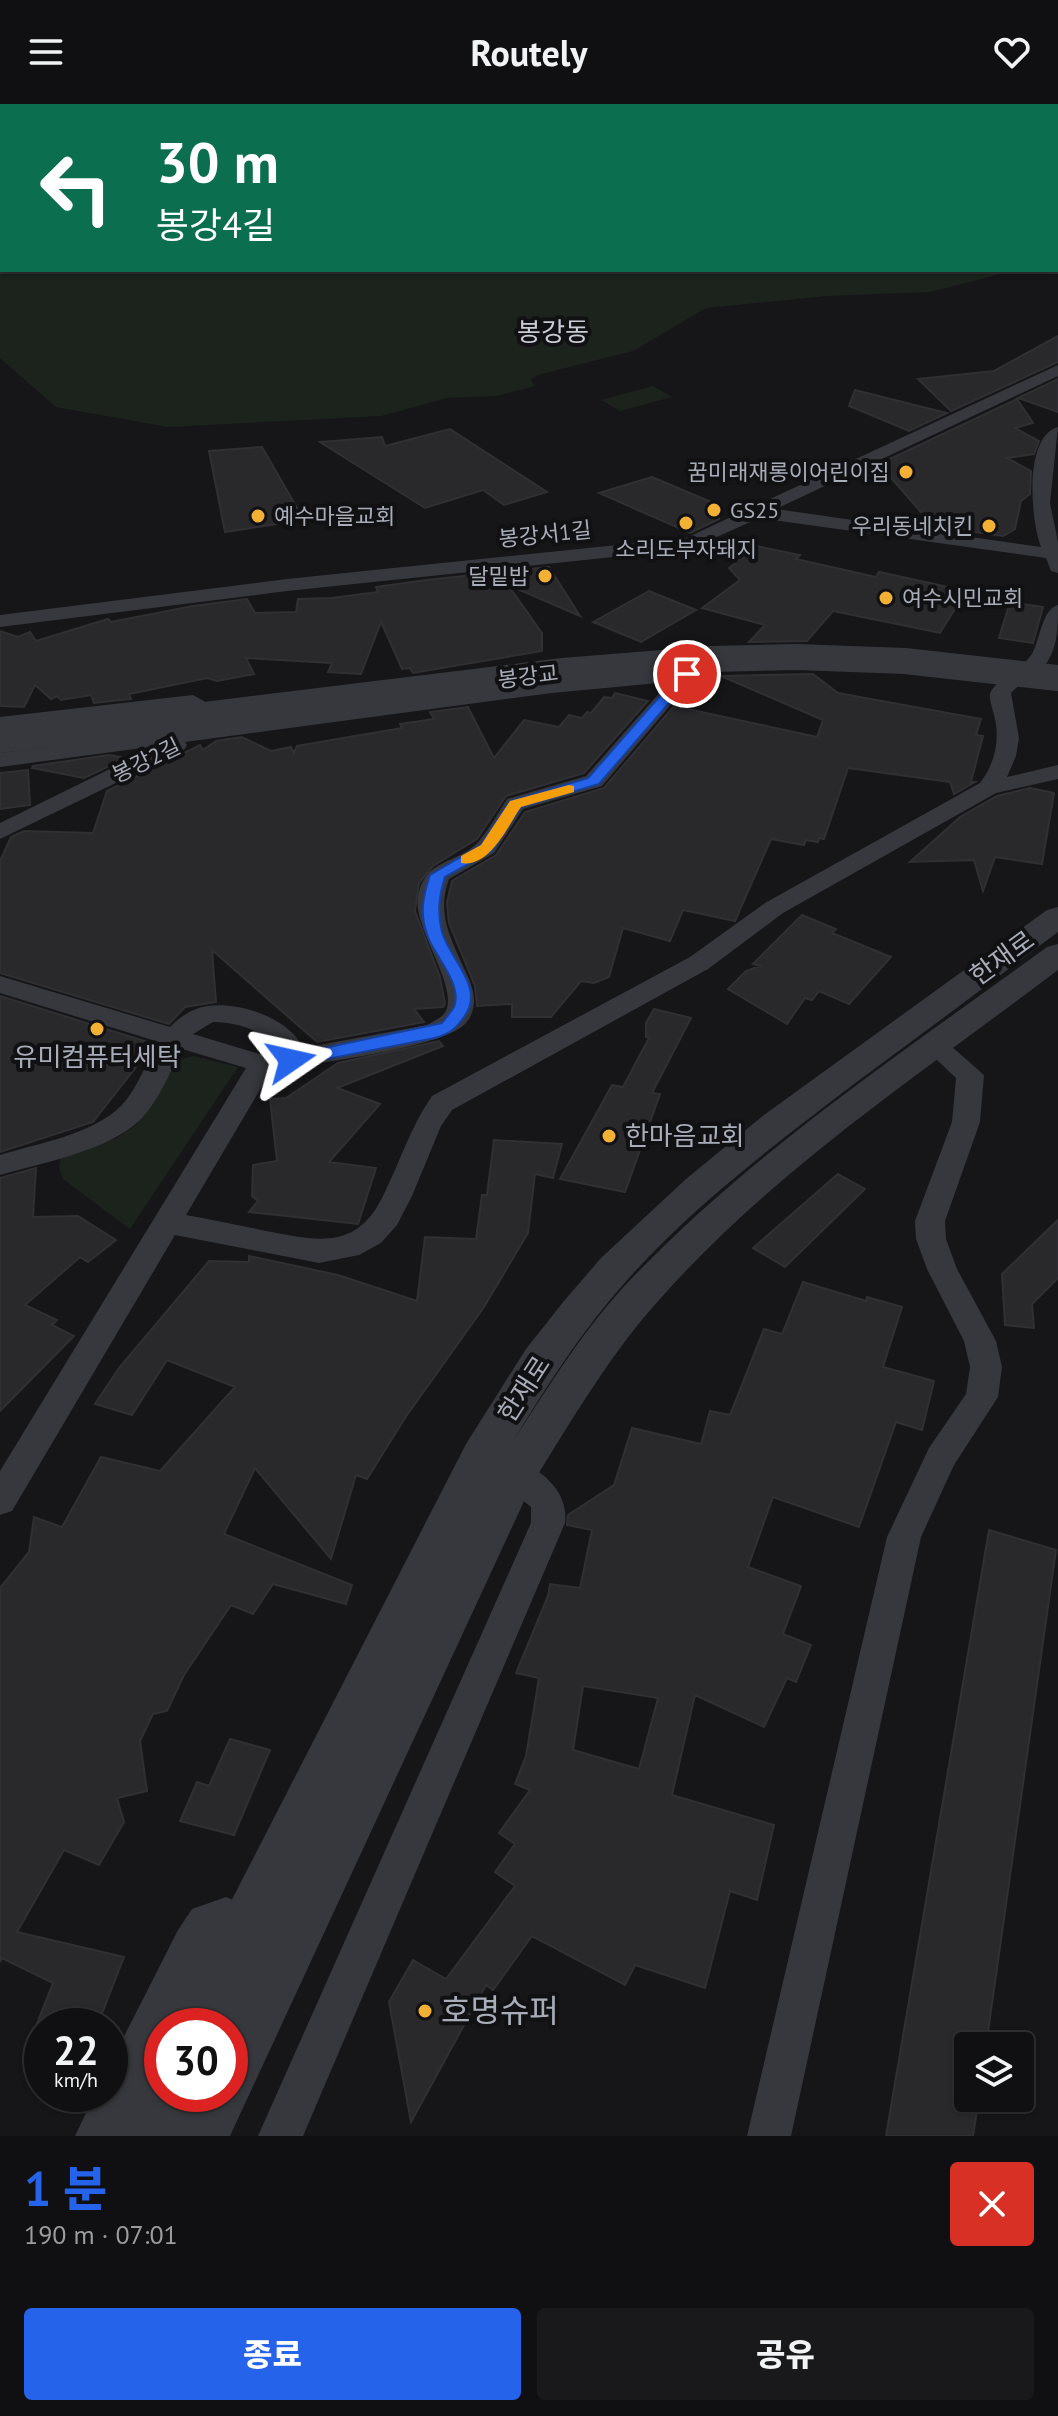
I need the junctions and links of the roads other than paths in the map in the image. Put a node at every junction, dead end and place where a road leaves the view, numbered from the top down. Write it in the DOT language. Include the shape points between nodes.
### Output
graph roads {
  1 [pos="1058,370"];
  2 [pos="1058,432"];
  3 [pos="1050,496"];
  4 [pos="757,512"];
  5 [pos="1056,560"];
  6 [pos="1058,611"];
  7 [pos="0,621"];
  8 [pos="1058,678"];
  9 [pos="0,723"];
  10 [pos="199,734"];
  11 [pos="0,740"];
  12 [pos="0,760"];
  13 [pos="1058,772"];
  14 [pos="988,788"];
  15 [pos="0,832"];
  16 [pos="1058,917"];
  17 [pos="1058,954"];
  18 [pos="0,984"];
  19 [pos="174,1036"];
  20 [pos="934,1045"];
  21 [pos="276,1062"];
  22 [pos="0,1165"];
  23 [pos="166,1222"];
  24 [pos="515,1474"];
  25 [pos="0,1501"];
  26 [pos="243,1925"];
  27 [pos="204,2008"];
  28 [pos="248,2035"];
  29 [pos="153,2112"];
  30 [pos="211,2112"];
  31 [pos="97,2136"];
  32 [pos="142,2136"];
  33 [pos="200,2136"];
  34 [pos="280,2136"];
  35 [pos="769,2136"];
  1 -- 4 [label="street, 봉강서1길"];
  2 -- 3 [label="street" via="1045,458"];
  3 -- 5 [label="street" via="1043,523"];
  4 -- 5 [label="street"];
  4 -- 7 [label="street, 봉강서1길" via="683,544"];
  6 -- 14 [label="street" via="1034,666 1002,689 1004,766"];
  8 -- 11 [label="street, 봉강교, bridge" via="893,661 712,659 563,671"];
  9 -- 10 [label="street" via="193,701"];
  10 -- 12 [label="street, 봉강2길"];
  10 -- 15 [label="street, 봉강2길"];
  10 -- 21 [label="street" via="687,674 594,781 515,804 486,848 438,875 429,902 435,935 464,998 448,1027"];
  13 -- 14 [label="street"];
  14 -- 23 [label="street" via="774,908 699,963 442,1103 425,1126 400,1196 361,1243 319,1252"];
  16 -- 26 [label="street, 한재로" via="721,1170 615,1268 578,1312 481,1456"];
  17 -- 20 [label="street, 한재로"];
  18 -- 19 [label="street"];
  19 -- 21 [label="street"];
  19 -- 21 [label="street" via="202,1014 235,1015 289,1045"];
  19 -- 22 [label="street" via="130,1113 99,1131"];
  20 -- 24 [label="street, 한재로" via="737,1199 646,1288 576,1379"];
  20 -- 35 [label="street" via="970,1075 966,1122 930,1221 942,1269 980,1341 986,1367 982,1397 941,1458 904,1537"];
  21 -- 23 [label="street"];
  23 -- 25 [label="street"];
  24 -- 28 [label="street, 한재로"];
  24 -- 34 [label="street" via="548,1500 548,1523"];
  26 -- 27 [label="street, 한재로"];
  26 -- 31 [label="street" via="226,1918 207,1924"];
  29 -- 32 [label="street"];
  30 -- 33 [label="street"];
}
